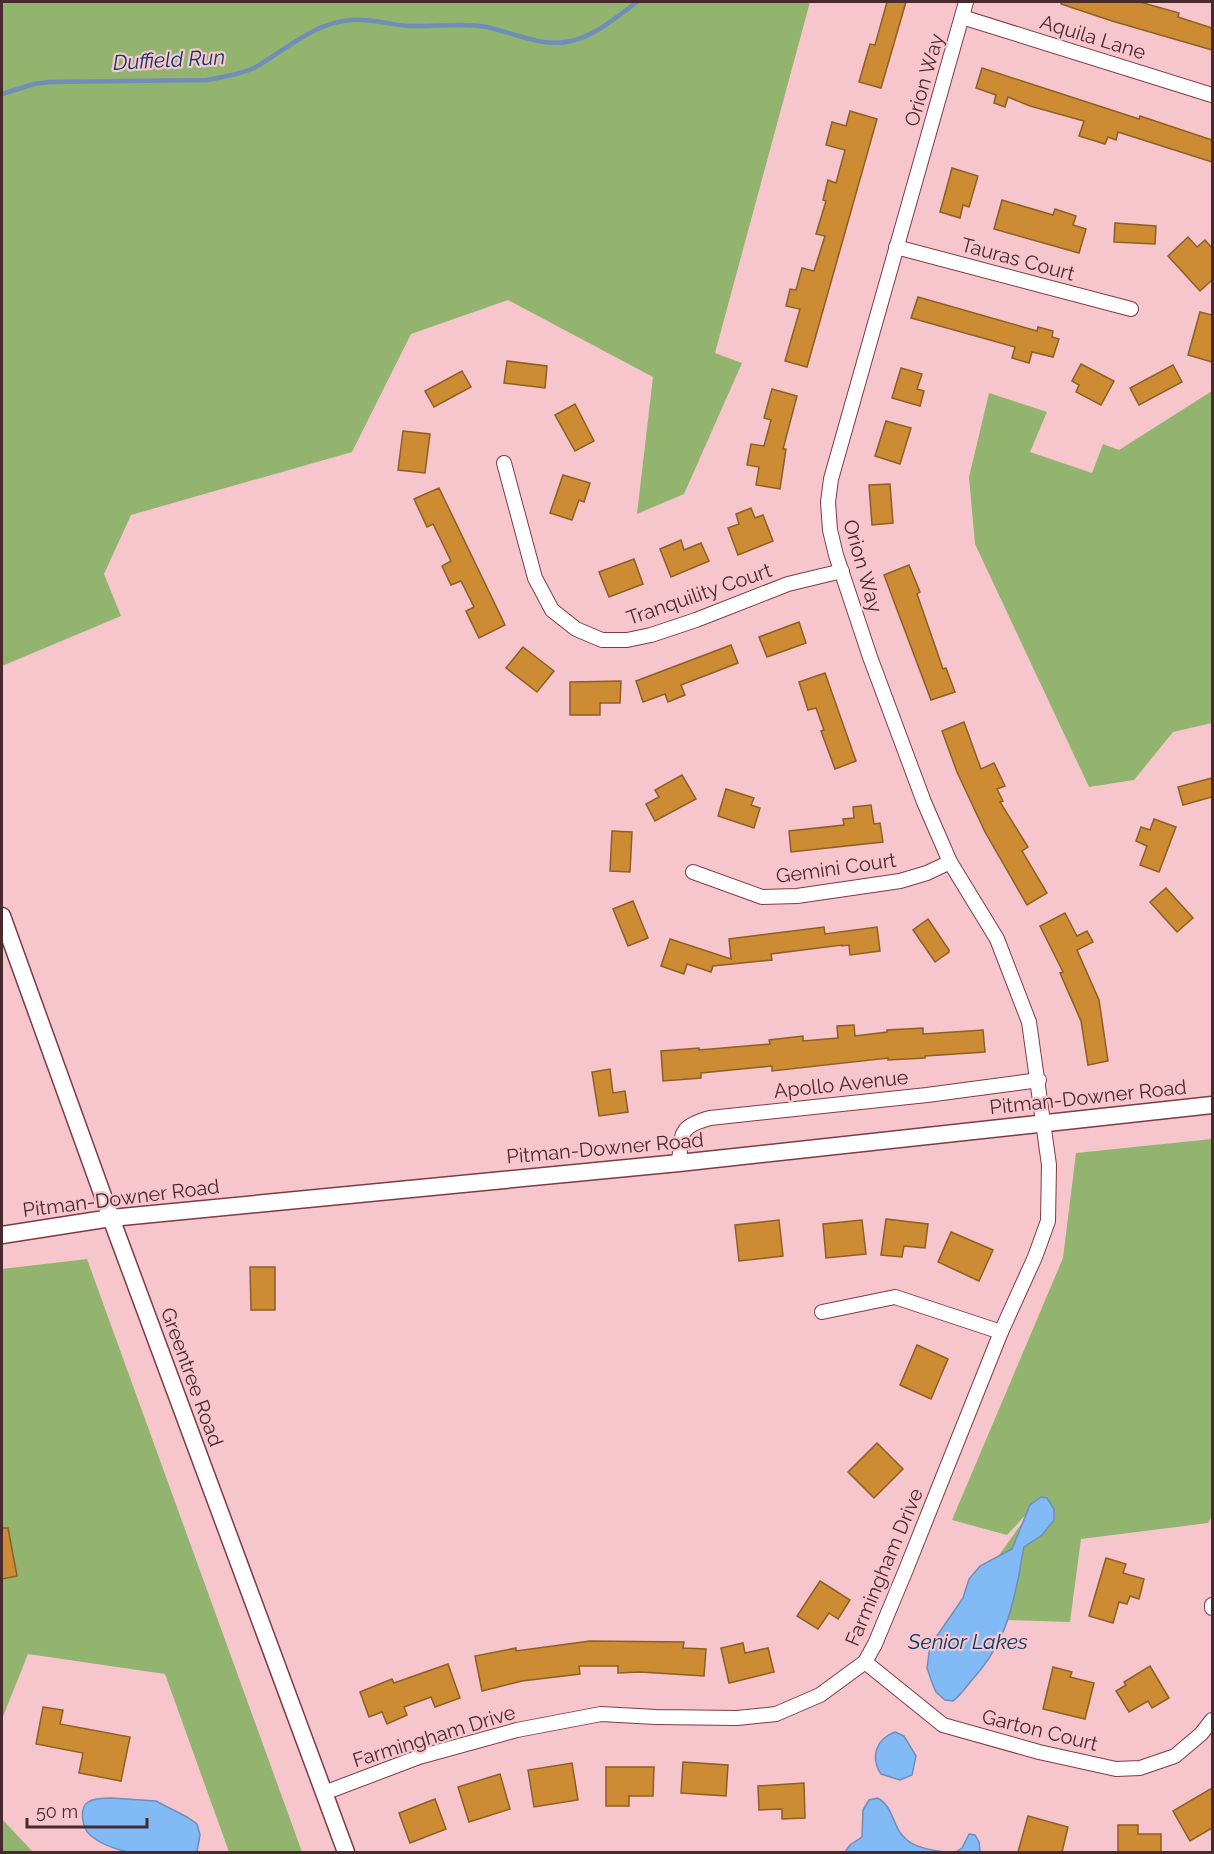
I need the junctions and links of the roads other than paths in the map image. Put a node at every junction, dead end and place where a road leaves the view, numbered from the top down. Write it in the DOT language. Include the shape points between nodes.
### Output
graph roads {
  1 [pos="966,2"];
  2 [pos="962,17"];
  3 [pos="1212,95"];
  4 [pos="896,247"];
  5 [pos="1131,309"];
  6 [pos="504,463"];
  7 [pos="842,571"];
  8 [pos="950,862"];
  9 [pos="693,872"];
  10 [pos="2,916"];
  11 [pos="1039,1080"];
  12 [pos="1212,1105"];
  13 [pos="1044,1122"];
  14 [pos="679,1163"];
  15 [pos="111,1218"];
  16 [pos="2,1234"];
  17 [pos="822,1312"];
  18 [pos="1001,1332"];
  19 [pos="865,1662"];
  20 [pos="1212,1720"];
  21 [pos="324,1793"];
  22 [pos="346,1852"];
  1 -- 2 [label="street, Orion Way"];
  2 -- 3 [label="street, Aquila Lane"];
  2 -- 4 [label="street, Orion Way"];
  4 -- 5 [label="street, Tauras Court"];
  4 -- 7 [label="street, Orion Way" via="831,478 830,530"];
  6 -- 7 [label="street, Tranquility Court" via="535,578 552,610 576,629 602,640 651,635 788,584"];
  7 -- 8 [label="street, Orion Way" via="870,657"];
  8 -- 9 [label="street, Gemini Court" via="900,881 774,897 762,897"];
  8 -- 11 [label="street, Orion Way" via="997,939 1011,970 1029,1022"];
  10 -- 15 [label="street, Greentree Road"];
  11 -- 13 [label="street, Orion Way"];
  11 -- 14 [label="street, Apollo Avenue" via="710,1118 692,1123 682,1132"];
  12 -- 13 [label="street, Pitman-Downer Road"];
  13 -- 14 [label="street, Pitman-Downer Road"];
  13 -- 18 [label="street, Farmingham Drive" via="1049,1165 1048,1221"];
  14 -- 15 [label="street, Pitman-Downer Road"];
  15 -- 16 [label="street, Pitman-Downer Road"];
  15 -- 21 [label="street, Greentree Road"];
  17 -- 18 [label="street" via="895,1297"];
  18 -- 19 [label="street, Farmingham Drive"];
  19 -- 20 [label="street, Garton Court" via="943,1725 1116,1769 1140,1768 1175,1756"];
  19 -- 21 [label="street, Farmingham Drive" via="820,1695 776,1714 737,1718 601,1714 517,1730 419,1757"];
  21 -- 22 [label="street, Greentree Road"];
}
